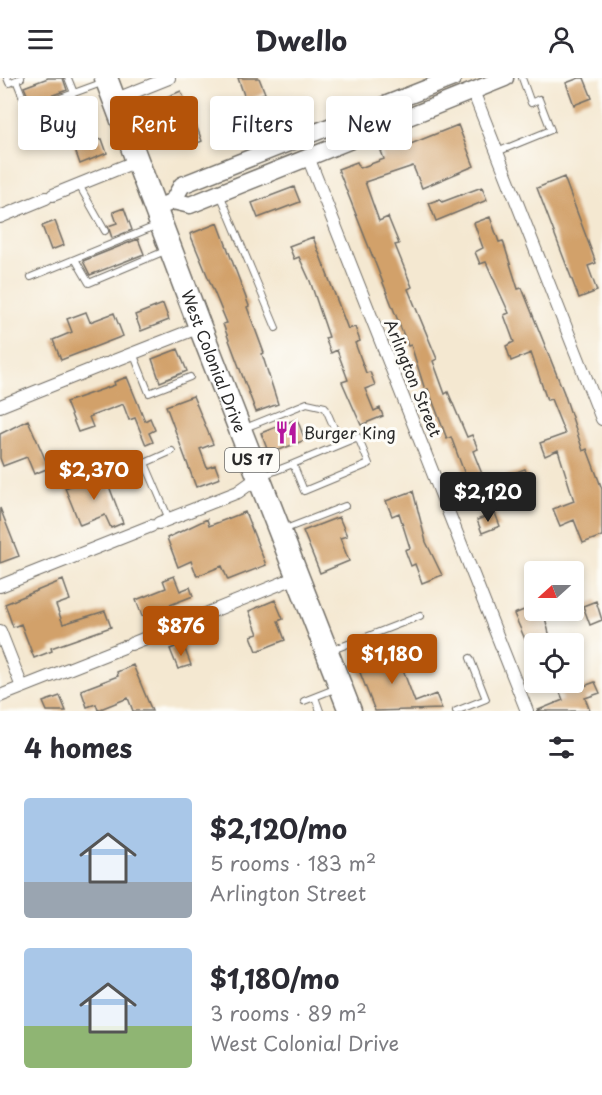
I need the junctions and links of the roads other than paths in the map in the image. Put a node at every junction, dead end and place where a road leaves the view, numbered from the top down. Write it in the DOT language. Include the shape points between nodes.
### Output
graph roads {
  1 [pos="7,78"];
  2 [pos="68,78"];
  3 [pos="169,78"];
  4 [pos="453,78"];
  5 [pos="505,78"];
  6 [pos="522,78"];
  7 [pos="19,79"];
  8 [pos="141,83"];
  9 [pos="109,86"];
  10 [pos="473,91"];
  11 [pos="74,93"];
  12 [pos="497,152"];
  13 [pos="308,158"];
  14 [pos="137,161"];
  15 [pos="79,184"];
  16 [pos="220,193"];
  17 [pos="163,211"];
  18 [pos="0,217"];
  19 [pos="105,231"];
  20 [pos="170,249"];
  21 [pos="75,259"];
  22 [pos="31,277"];
  23 [pos="200,327"];
  24 [pos="276,328"];
  25 [pos="134,353"];
  26 [pos="190,378"];
  27 [pos="0,406"];
  28 [pos="602,418"];
  29 [pos="240,430"];
  30 [pos="341,444"];
  31 [pos="171,451"];
  32 [pos="293,464"];
  33 [pos="259,477"];
  34 [pos="345,506"];
  35 [pos="160,522"];
  36 [pos="280,531"];
  37 [pos="297,577"];
  38 [pos="0,586"];
  39 [pos="420,615"];
  40 [pos="0,631"];
  41 [pos="327,653"];
  42 [pos="470,658"];
  43 [pos="22,687"];
  44 [pos="340,687"];
  45 [pos="0,696"];
  46 [pos="315,697"];
  47 [pos="304,701"];
  48 [pos="320,711"];
  49 [pos="350,711"];
  50 [pos="456,711"];
  51 [pos="527,711"];
  1 -- 7 [label="lane" via="9,83"];
  2 -- 11 [label="lane"];
  3 -- 8 [label="street"];
  4 -- 17 [label="street" via="182,186"];
  5 -- 10 [label="street"];
  6 -- 12 [label="lane" via="531,103 539,99 551,130"];
  7 -- 11 [label="lane" via="28,110"];
  8 -- 9 [label="street"];
  9 -- 11 [label="lane"];
  9 -- 14 [label="highway, West Colonial Drive / US 17"];
  10 -- 12 [label="street"];
  10 -- 13 [label="street"];
  12 -- 28 [label="street"];
  13 -- 16 [label="street"];
  13 -- 51 [label="street, Arlington Street"];
  14 -- 15 [label="street"];
  14 -- 17 [label="highway, West Colonial Drive / US 17"];
  15 -- 18 [label="street"];
  15 -- 19 [label="lane"];
  16 -- 17 [label="street"];
  16 -- 24 [label="lane"];
  17 -- 20 [label="highway, West Colonial Drive / US 17"];
  17 -- 21 [label="lane"];
  20 -- 21 [label="lane" via="89,283"];
  20 -- 23 [label="highway, West Colonial Drive / US 17"];
  21 -- 22 [label="lane"];
  23 -- 25 [label="street"];
  23 -- 29 [label="highway, West Colonial Drive / US 17"];
  25 -- 26 [label="lane" via="149,393"];
  25 -- 27 [label="street"];
  29 -- 30 [label="lane" via="307,403 325,407"];
  29 -- 33 [label="highway, West Colonial Drive / US 17"];
  30 -- 32 [label="lane"];
  30 -- 32 [label="lane" via="358,437 369,464 304,491"];
  31 -- 35 [label="lane" via="145,463"];
  32 -- 33 [label="lane"];
  33 -- 35 [label="street" via="238,492"];
  33 -- 36 [label="highway, West Colonial Drive / US 17"];
  34 -- 36 [label="lane"];
  35 -- 38 [label="street"];
  36 -- 37 [label="highway, West Colonial Drive / US 17"];
  37 -- 41 [label="highway, West Colonial Drive / US 17"];
  37 -- 43 [label="street"];
  39 -- 41 [label="lane"];
  40 -- 43 [label="street"];
  41 -- 44 [label="highway, West Colonial Drive / US 17"];
  42 -- 50 [label="lane" via="486,699"];
  43 -- 45 [label="street"];
  44 -- 46 [label="lane"];
  44 -- 49 [label="highway, West Colonial Drive / US 17"];
  46 -- 47 [label="lane"];
  46 -- 48 [label="lane"];
}
